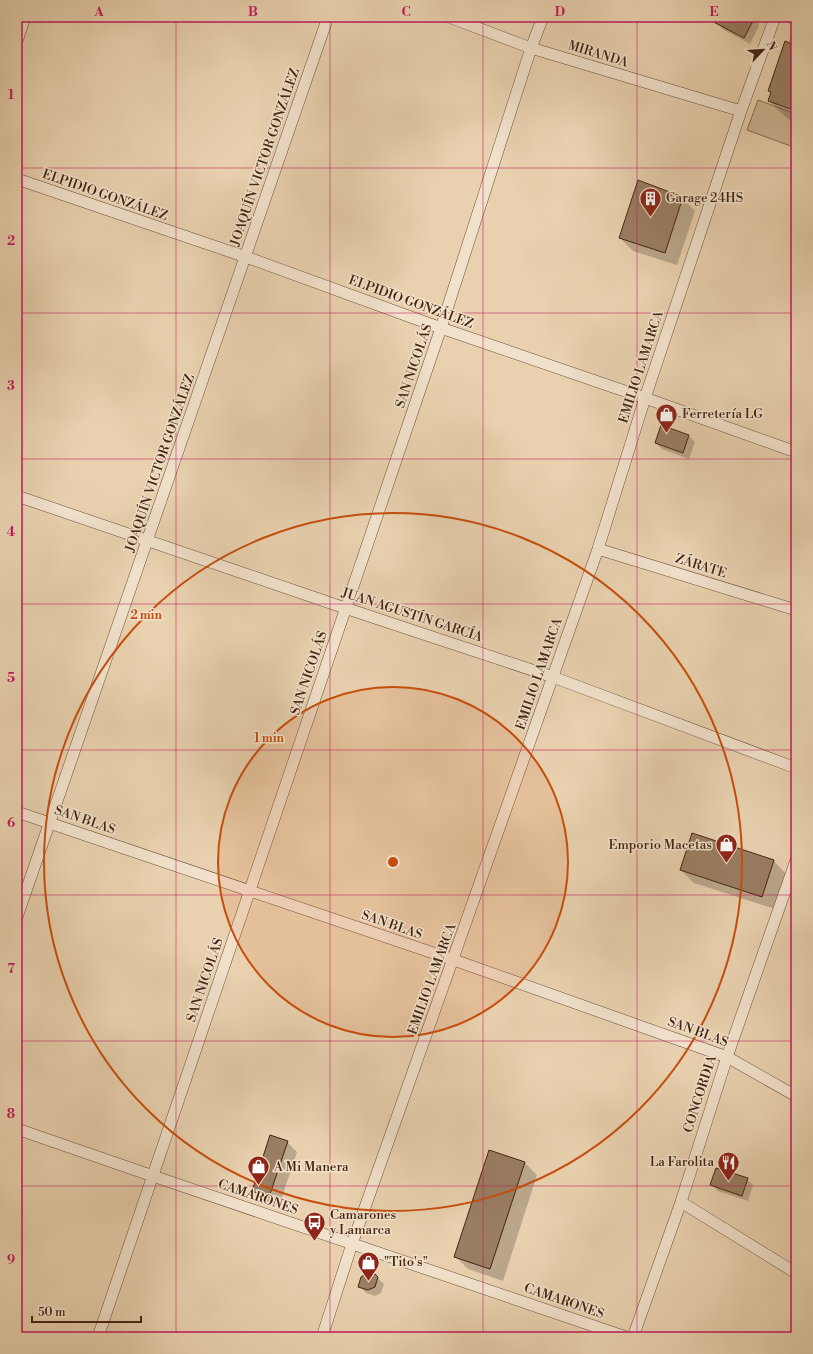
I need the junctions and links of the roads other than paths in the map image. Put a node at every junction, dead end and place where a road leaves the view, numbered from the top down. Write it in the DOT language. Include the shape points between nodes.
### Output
graph roads {
  1 [pos="25,17"];
  2 [pos="328,17"];
  3 [pos="448,17"];
  4 [pos="544,17"];
  5 [pos="775,17"];
  6 [pos="17,41"];
  7 [pos="531,48"];
  8 [pos="741,111"];
  9 [pos="17,179"];
  10 [pos="246,257"];
  11 [pos="441,328"];
  12 [pos="645,398"];
  13 [pos="796,452"];
  14 [pos="17,496"];
  15 [pos="148,541"];
  16 [pos="598,549"];
  17 [pos="345,608"];
  18 [pos="796,610"];
  19 [pos="553,677"];
  20 [pos="796,768"];
  21 [pos="17,812"];
  22 [pos="49,823"];
  23 [pos="796,860"];
  24 [pos="250,891"];
  25 [pos="17,917"];
  26 [pos="454,960"];
  27 [pos="727,1057"];
  28 [pos="796,1096"];
  29 [pos="17,1129"];
  30 [pos="153,1176"];
  31 [pos="681,1202"];
  32 [pos="352,1244"];
  33 [pos="796,1273"];
  34 [pos="98,1337"];
  35 [pos="322,1337"];
  36 [pos="626,1337"];
  37 [pos="633,1337"];
  1 -- 6 [label="street"];
  2 -- 10 [label="street, JOAQUÍN VICTOR GONZÁLEZ"];
  3 -- 7 [label="street, MIRANDA"];
  4 -- 7 [label="street, SAN NICOLÁS"];
  5 -- 8 [label="street, EMILIO LAMARCA"];
  7 -- 8 [label="street, MIRANDA"];
  7 -- 11 [label="street, SAN NICOLÁS"];
  8 -- 12 [label="street, EMILIO LAMARCA"];
  9 -- 10 [label="street, ELPIDIO GONZÁLEZ"];
  10 -- 11 [label="street, ELPIDIO GONZÁLEZ"];
  10 -- 15 [label="street, JOAQUÍN VICTOR GONZÁLEZ"];
  11 -- 12 [label="street, ELPIDIO GONZÁLEZ"];
  11 -- 17 [label="street, SAN NICOLÁS"];
  12 -- 13 [label="street, ELPIDIO GONZÁLEZ"];
  12 -- 16 [label="street, EMILIO LAMARCA"];
  14 -- 15 [label="street, JUAN AGUSTÍN GARCÍA"];
  15 -- 17 [label="street, JUAN AGUSTÍN GARCÍA"];
  15 -- 22 [label="street, JOAQUÍN VICTOR GONZÁLEZ"];
  16 -- 18 [label="street, ZÁRATE"];
  16 -- 19 [label="street, EMILIO LAMARCA"];
  17 -- 19 [label="street, JUAN AGUSTÍN GARCÍA"];
  17 -- 24 [label="street, SAN NICOLÁS"];
  19 -- 20 [label="street, JUAN AGUSTÍN GARCÍA"];
  19 -- 26 [label="street, EMILIO LAMARCA"];
  21 -- 22 [label="street, SAN BLAS"];
  22 -- 24 [label="street, SAN BLAS"];
  22 -- 25 [label="street, JOAQUÍN VICTOR GONZÁLEZ"];
  23 -- 27 [label="street, CONCORDIA"];
  24 -- 26 [label="street, SAN BLAS"];
  24 -- 30 [label="street, SAN NICOLÁS"];
  26 -- 27 [label="street, SAN BLAS"];
  26 -- 32 [label="street, EMILIO LAMARCA"];
  27 -- 28 [label="street, SAN BLAS"];
  27 -- 31 [label="street, CONCORDIA"];
  29 -- 30 [label="street, CAMARONES"];
  30 -- 32 [label="street, CAMARONES"];
  30 -- 34 [label="street, SAN NICOLÁS"];
  31 -- 33 [label="street"];
  31 -- 37 [label="street, CONCORDIA"];
  32 -- 35 [label="street, EMILIO LAMARCA"];
  32 -- 36 [label="street, CAMARONES"];
}
